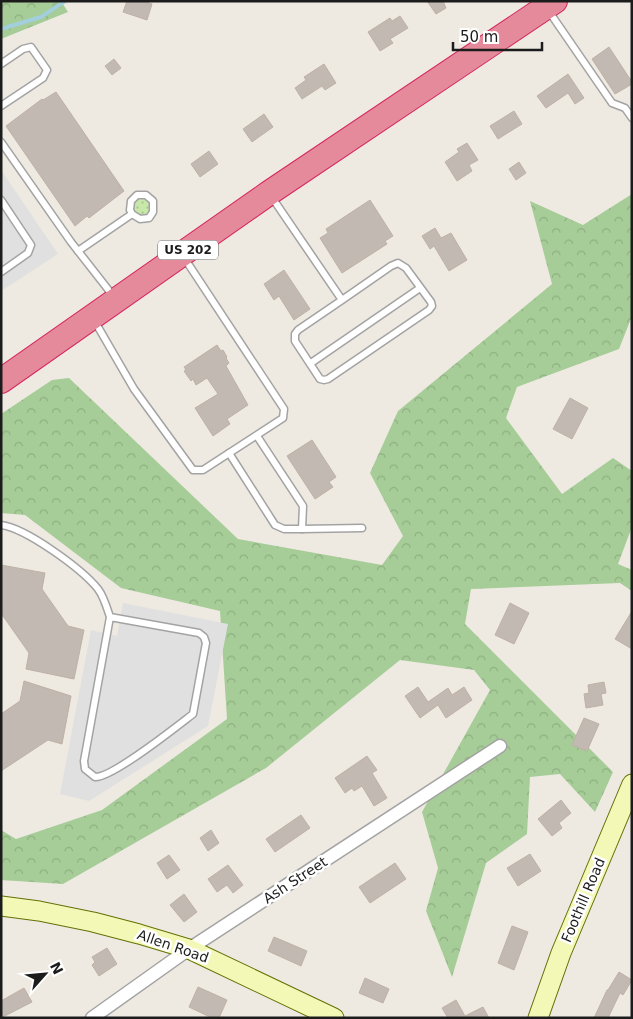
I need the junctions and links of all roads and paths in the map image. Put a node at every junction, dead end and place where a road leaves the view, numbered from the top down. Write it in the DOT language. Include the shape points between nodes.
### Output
graph roads {
  1 [pos="551,4"];
  2 [pos="1,64"];
  3 [pos="1,106"];
  4 [pos="632,118"];
  5 [pos="1,142"];
  6 [pos="269,193"];
  7 [pos="1,200"];
  8 [pos="132,214"];
  9 [pos="78,251"];
  10 [pos="182,254"];
  11 [pos="1,272"];
  12 [pos="420,288"];
  13 [pos="117,300"];
  14 [pos="342,300"];
  15 [pos="92,317"];
  16 [pos="311,363"];
  17 [pos="3,376"];
  18 [pos="256,436"];
  19 [pos="229,453"];
  20 [pos="1,525"];
  21 [pos="362,528"];
  22 [pos="302,529"];
  23 [pos="110,617"];
  24 [pos="500,746"];
  25 [pos="632,784"];
  26 [pos="1,906"];
  27 [pos="189,949"];
  28 [pos="92,1018"];
  29 [pos="334,1018"];
  30 [pos="538,1018"];
  1 -- 4 [label="lane" via="612,103 625,108"];
  1 -- 6 [label="highway, US 202"];
  2 -- 3 [label="lane" via="31,47 47,70 43,78"];
  5 -- 9 [label="lane"];
  6 -- 10 [label="highway, US 202"];
  6 -- 14 [label="lane"];
  7 -- 11 [label="lane" via="32,245 28,253"];
  8 -- 8 [label="lane" via="140,219 148,218 153,212 153,201 146,195 137,195 131,201"];
  8 -- 9 [label="lane"];
  9 -- 13 [label="lane"];
  10 -- 13 [label="highway, US 202"];
  10 -- 18 [label="lane" via="284,409 282,418"];
  12 -- 14 [label="lane" via="404,266 398,263"];
  12 -- 16 [label="lane"];
  12 -- 16 [label="lane" via="431,302 431,308 336,374 322,380"];
  13 -- 15 [label="highway, US 202"];
  14 -- 16 [label="lane" via="294,334 295,341"];
  15 -- 17 [label="highway, US 202"];
  15 -- 19 [label="lane" via="134,389 190,468 203,470"];
  18 -- 19 [label="lane"];
  18 -- 22 [label="lane" via="302,506"];
  19 -- 22 [label="lane" via="275,525 284,529"];
  20 -- 23 [label="lane" via="20,531 88,578 99,591"];
  21 -- 22 [label="lane"];
  23 -- 23 [label="lane" via="199,633 206,643 193,714 99,777 88,772 84,761"];
  24 -- 27 [label="street, Ash Street"];
  25 -- 30 [label="street, Foothill Road" via="561,953"];
  26 -- 27 [label="street, Allen Road" via="93,922"];
  27 -- 28 [label="street, Ash Street"];
  27 -- 29 [label="street, Allen Road"];
}
